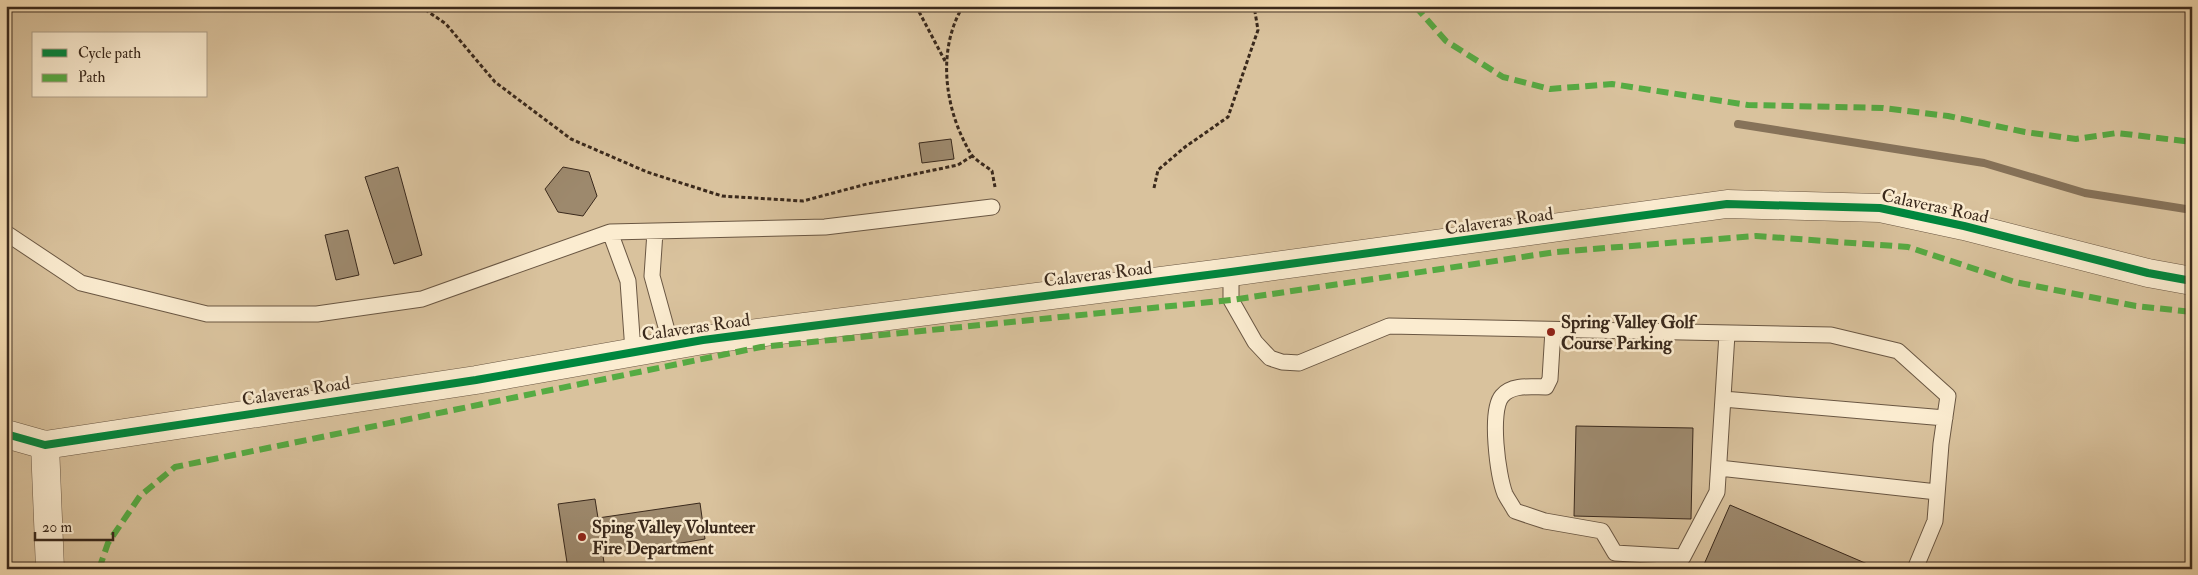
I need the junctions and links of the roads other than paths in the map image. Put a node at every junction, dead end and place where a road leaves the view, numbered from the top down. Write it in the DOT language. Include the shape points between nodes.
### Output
graph roads {
  1 [pos="992,207"];
  2 [pos="610,232"];
  3 [pos="655,232"];
  4 [pos="6,233"];
  5 [pos="1231,272"];
  6 [pos="2192,281"];
  7 [pos="1553,330"];
  8 [pos="1728,334"];
  9 [pos="671,345"];
  10 [pos="633,351"];
  11 [pos="1723,399"];
  12 [pos="1945,418"];
  13 [pos="6,434"];
  14 [pos="45,445"];
  15 [pos="1718,468"];
  16 [pos="1937,492"];
  17 [pos="50,569"];
  18 [pos="1915,569"];
  1 -- 3 [label="lane" via="825,227"];
  2 -- 3 [label="lane"];
  2 -- 4 [label="lane" via="422,298 308,314 207,314 81,283"];
  2 -- 10 [label="lane" via="628,280"];
  3 -- 9 [label="lane" via="652,276"];
  5 -- 6 [label="street, Calaveras Road" via="1727,204 1880,208"];
  5 -- 7 [label="lane" via="1231,300 1245,325 1270,358 1282,362 1299,363 1389,326"];
  5 -- 9 [label="street, Calaveras Road"];
  7 -- 8 [label="lane"];
  7 -- 15 [label="lane" via="1550,379 1546,387 1520,387 1502,396 1497,406 1494,431 1505,493 1515,511 1545,521 1602,531 1615,554 1684,557 1717,492"];
  8 -- 11 [label="lane"];
  8 -- 12 [label="lane" via="1831,335 1898,351 1948,396"];
  9 -- 10 [label="street, Calaveras Road"];
  10 -- 14 [label="street, Calaveras Road" via="476,380"];
  11 -- 12 [label="lane"];
  11 -- 15 [label="lane"];
  12 -- 16 [label="lane"];
  13 -- 14 [label="street, Calaveras Road"];
  14 -- 17 [label="street"];
  15 -- 16 [label="lane"];
  16 -- 18 [label="lane" via="1935,521"];
}
